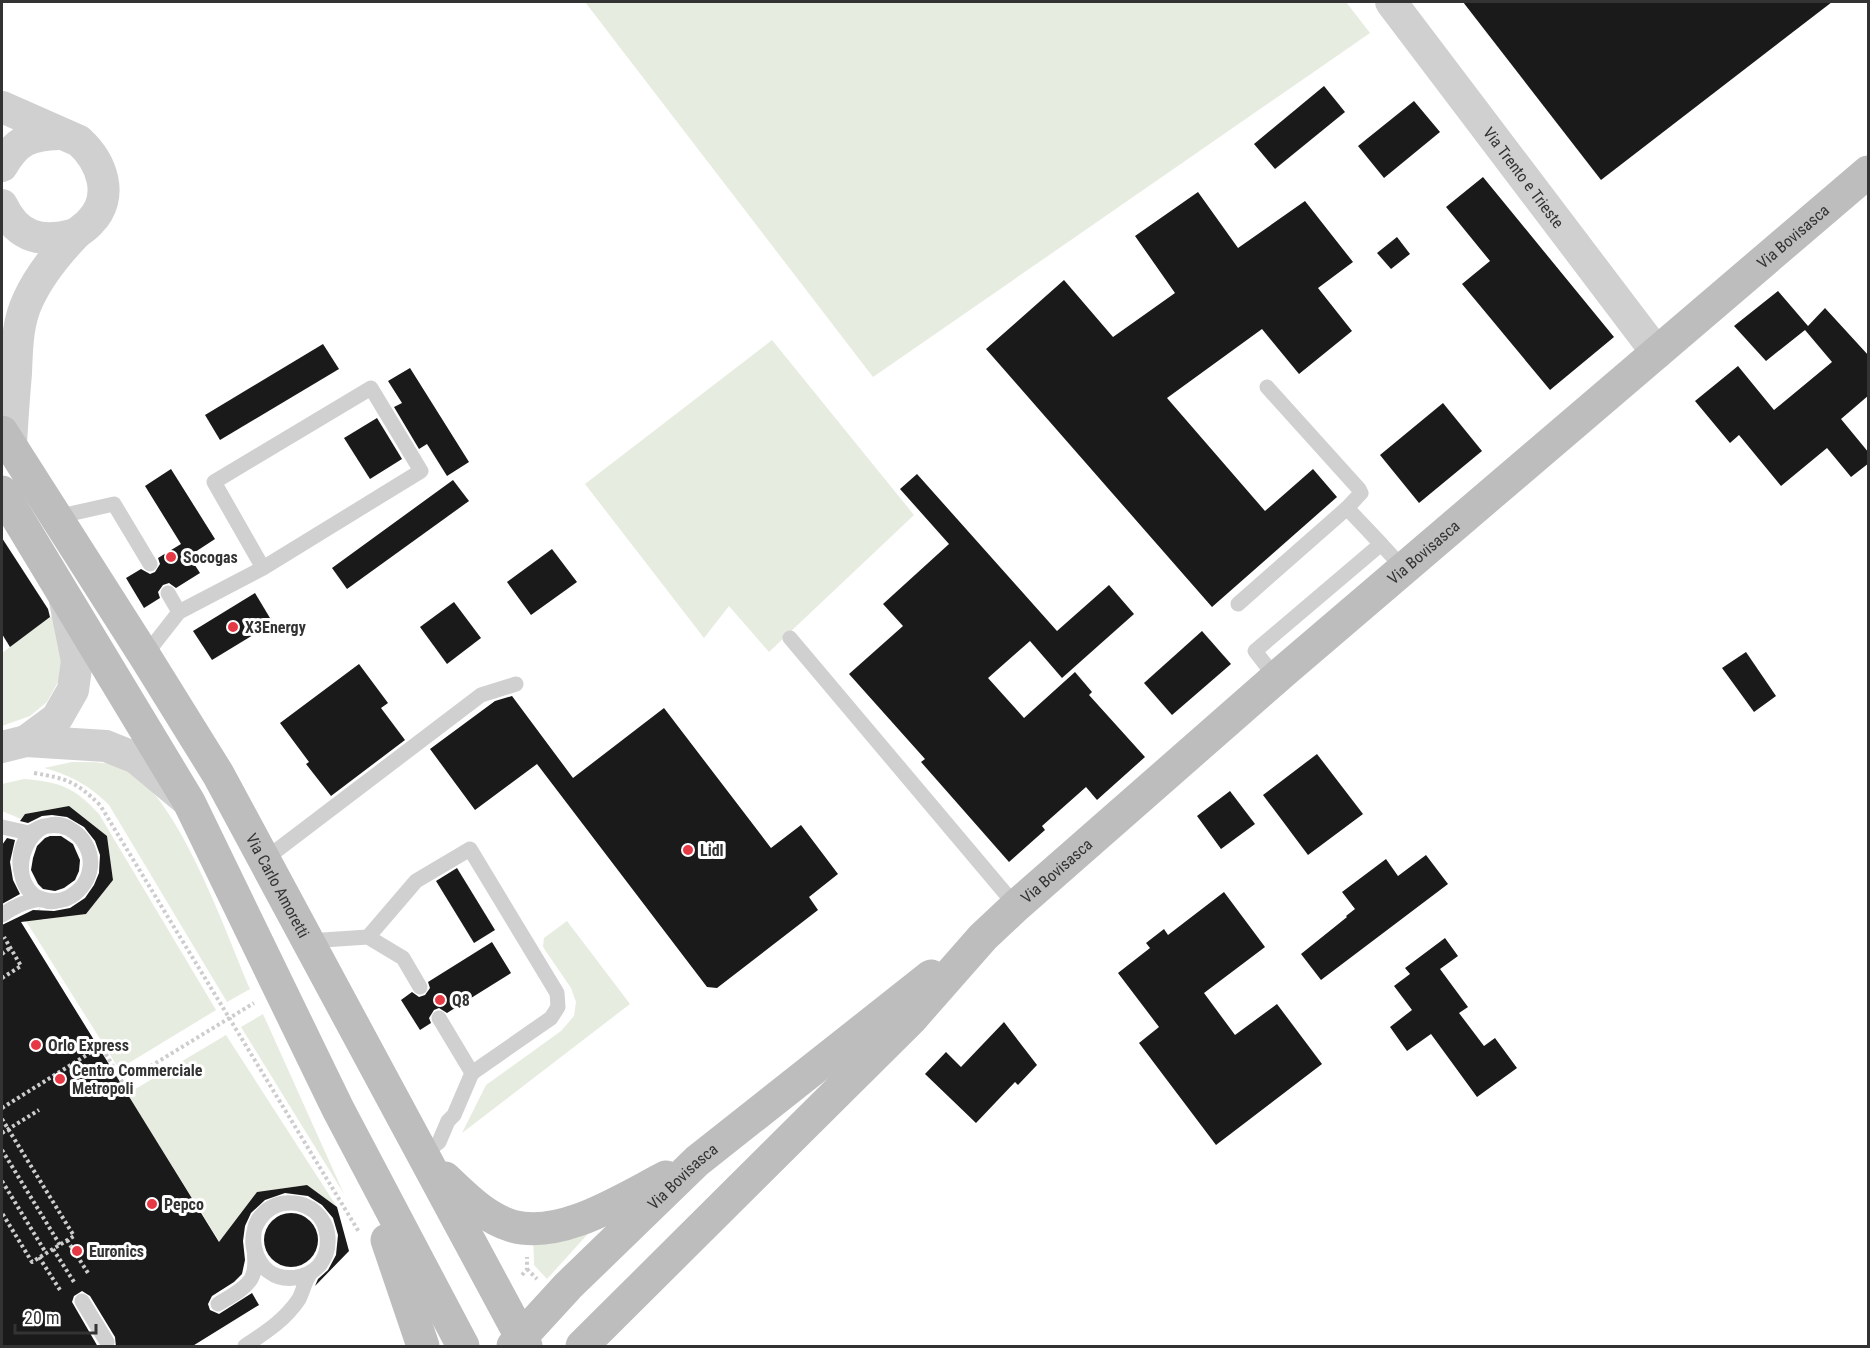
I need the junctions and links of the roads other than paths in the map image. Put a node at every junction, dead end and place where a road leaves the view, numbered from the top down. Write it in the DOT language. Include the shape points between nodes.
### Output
graph roads {
  1 [pos="1391,2"];
  2 [pos="2,107"];
  3 [pos="59,134"];
  4 [pos="2,166"];
  5 [pos="1869,171"];
  6 [pos="2,205"];
  7 [pos="75,234"];
  8 [pos="1657,353"];
  9 [pos="1267,387"];
  10 [pos="6,439"];
  11 [pos="2,492"];
  12 [pos="1347,508"];
  13 [pos="56,517"];
  14 [pos="1381,544"];
  15 [pos="150,564"];
  16 [pos="263,568"];
  17 [pos="1404,569"];
  18 [pos="168,593"];
  19 [pos="65,598"];
  20 [pos="1238,604"];
  21 [pos="179,612"];
  22 [pos="790,638"];
  23 [pos="146,658"];
  24 [pos="1276,678"];
  25 [pos="516,684"];
  26 [pos="14,744"];
  27 [pos="189,802"];
  28 [pos="2,827"];
  29 [pos="39,829"];
  30 [pos="264,860"];
  31 [pos="49,900"];
  32 [pos="1016,906"];
  33 [pos="2,915"];
  34 [pos="368,937"];
  35 [pos="983,937"];
  36 [pos="308,941"];
  37 [pos="420,987"];
  38 [pos="439,1018"];
  39 [pos="472,1073"];
  40 [pos="338,1109"];
  41 [pos="424,1158"];
  42 [pos="697,1161"];
  43 [pos="254,1250"];
  44 [pos="311,1273"];
  45 [pos="82,1301"];
  46 [pos="218,1304"];
  47 [pos="107,1342"];
  48 [pos="520,1343"];
  49 [pos="245,1347"];
  50 [pos="423,1347"];
  51 [pos="463,1347"];
  52 [pos="582,1347"];
  1 -- 8 [label="street, Via Trento e Trieste"];
  2 -- 3 [label="street, Via Carlo Amoretti"];
  3 -- 4 [label="street" via="38,134 22,141"];
  3 -- 7 [label="street, Via Carlo Amoretti" via="79,141 90,151 100,167 104,187 91,222"];
  5 -- 8 [label="street, Via Bovisasca"];
  6 -- 7 [label="street" via="22,231 39,238 59,239"];
  7 -- 10 [label="street, Via Carlo Amoretti" via="27,301 18,333"];
  8 -- 17 [label="street, Via Bovisasca"];
  9 -- 12 [label="lane" via="1359,489 1359,497"];
  10 -- 13 [label="street, Via Carlo Amoretti"];
  11 -- 19 [label="street"];
  12 -- 14 [label="lane"];
  12 -- 20 [label="lane"];
  13 -- 15 [label="lane" via="114,504"];
  13 -- 23 [label="street, Via Carlo Amoretti"];
  14 -- 17 [label="lane"];
  14 -- 24 [label="lane" via="1256,651"];
  16 -- 16 [label="lane" via="422,471 371,388 214,482"];
  16 -- 21 [label="lane"];
  17 -- 24 [label="street, Via Bovisasca"];
  18 -- 21 [label="lane"];
  19 -- 26 [label="street" via="77,661 73,690 57,718"];
  19 -- 27 [label="street"];
  21 -- 23 [label="lane"];
  22 -- 32 [label="lane"];
  23 -- 30 [label="street, Via Carlo Amoretti" via="218,774"];
  24 -- 32 [label="street, Via Bovisasca"];
  25 -- 30 [label="lane" via="481,695"];
  26 -- 27 [label="street" via="106,746 136,759"];
  27 -- 40 [label="street"];
  28 -- 29 [label="lane"];
  29 -- 31 [label="lane" via="21,842 15,865 23,887 32,895"];
  29 -- 31 [label="lane" via="51,825 73,831 90,861 87,878 77,892 66,899"];
  30 -- 36 [label="street, Via Carlo Amoretti"];
  31 -- 33 [label="lane" via="26,902"];
  32 -- 35 [label="street, Via Bovisasca"];
  34 -- 36 [label="lane"];
  34 -- 37 [label="lane" via="403,958"];
  34 -- 39 [label="lane" via="416,881 470,849 557,993 558,1007 551,1018"];
  35 -- 42 [label="street, Via Bovisasca"];
  35 -- 52 [label="street, Via Bovisasca" via="911,1019"];
  36 -- 41 [label="street, Via Carlo Amoretti"];
  38 -- 39 [label="lane"];
  39 -- 41 [label="lane" via="439,1142"];
  40 -- 50 [label="street" via="402,1279"];
  40 -- 51 [label="street"];
  41 -- 42 [label="street" via="475,1206 509,1225 529,1230 567,1224"];
  41 -- 48 [label="street, Via Carlo Amoretti"];
  42 -- 48 [label="street, Via Bovisasca" via="568,1286"];
  43 -- 44 [label="lane" via="258,1261 276,1276 288,1279"];
  43 -- 44 [label="lane" via="255,1226 262,1216 270,1209 304,1205 315,1212 327,1231 326,1255"];
  43 -- 46 [label="lane" via="251,1279"];
  44 -- 49 [label="lane" via="281,1322"];
  45 -- 47 [label="lane"];
}
